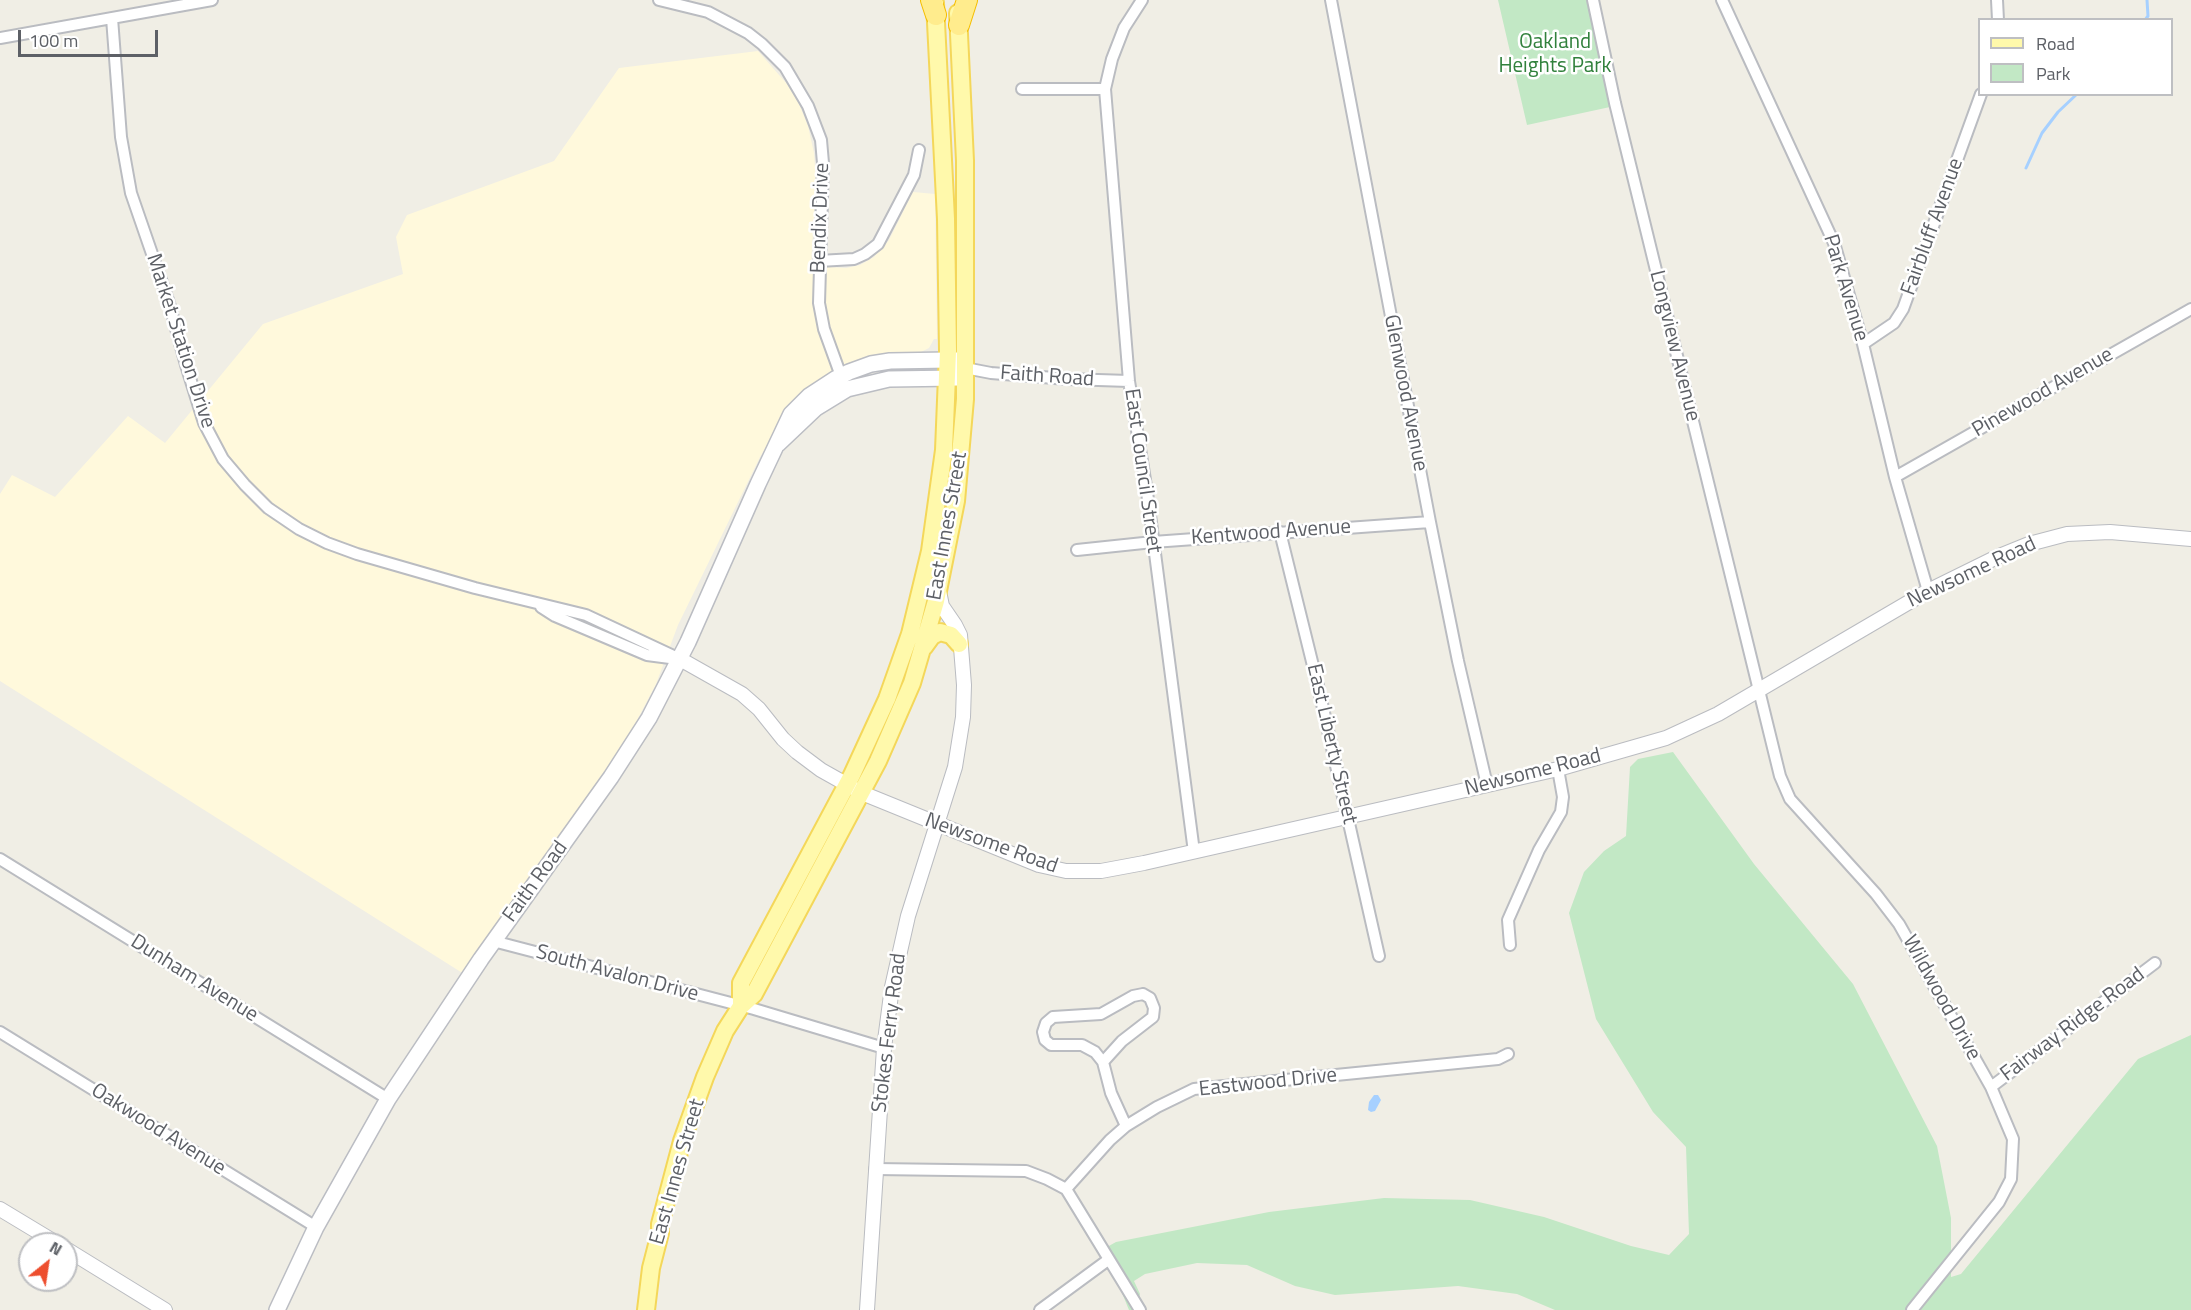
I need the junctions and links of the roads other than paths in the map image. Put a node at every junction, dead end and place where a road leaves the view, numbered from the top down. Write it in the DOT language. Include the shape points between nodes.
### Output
graph roads {
  1 [pos="212,0"];
  2 [pos="659,0"];
  3 [pos="957,0"];
  4 [pos="967,0"];
  5 [pos="1142,0"];
  6 [pos="1331,0"];
  7 [pos="1593,0"];
  8 [pos="1722,0"];
  9 [pos="1997,0"];
  10 [pos="934,5"];
  11 [pos="112,18"];
  12 [pos="1998,18"];
  13 [pos="959,25"];
  14 [pos="0,38"];
  15 [pos="1022,89"];
  16 [pos="1105,89"];
  17 [pos="1980,96"];
  18 [pos="920,150"];
  19 [pos="819,261"];
  20 [pos="2191,309"];
  21 [pos="1863,344"];
  22 [pos="948,360"];
  23 [pos="965,368"];
  24 [pos="841,375"];
  25 [pos="948,377"];
  26 [pos="1129,381"];
  27 [pos="778,444"];
  28 [pos="1895,477"];
  29 [pos="1430,522"];
  30 [pos="1280,532"];
  31 [pos="2191,539"];
  32 [pos="1153,542"];
  33 [pos="1077,550"];
  34 [pos="939,591"];
  35 [pos="1928,591"];
  36 [pos="959,644"];
  37 [pos="923,651"];
  38 [pos="680,659"];
  39 [pos="1758,691"];
  40 [pos="1558,769"];
  41 [pos="847,785"];
  42 [pos="1487,785"];
  43 [pos="862,793"];
  44 [pos="1348,817"];
  45 [pos="938,825"];
  46 [pos="1194,852"];
  47 [pos="0,858"];
  48 [pos="493,941"];
  49 [pos="1510,945"];
  50 [pos="1378,956"];
  51 [pos="2155,963"];
  52 [pos="741,1006"];
  53 [pos="0,1032"];
  54 [pos="884,1047"];
  55 [pos="1506,1055"];
  56 [pos="1103,1062"];
  57 [pos="1991,1087"];
  58 [pos="388,1099"];
  59 [pos="1126,1126"];
  60 [pos="875,1169"];
  61 [pos="1066,1189"];
  62 [pos="0,1209"];
  63 [pos="316,1227"];
  64 [pos="38,1232"];
  65 [pos="78,1256"];
  66 [pos="1108,1260"];
  67 [pos="165,1310"];
  68 [pos="277,1310"];
  69 [pos="646,1310"];
  70 [pos="867,1310"];
  71 [pos="1040,1310"];
  72 [pos="1140,1310"];
  73 [pos="1912,1310"];
  1 -- 11 [label="street"];
  2 -- 19 [label="street, Bendix Drive" via="708,12 734,25 762,44 793,79 814,119 823,152"];
  3 -- 13 [label="main road, East Innes Street"];
  4 -- 13 [label="highway"];
  5 -- 16 [label="street, East Council Street" via="1124,28"];
  6 -- 29 [label="street, Glenwood Avenue"];
  7 -- 39 [label="street, Longview Avenue"];
  8 -- 21 [label="street, Park Avenue" via="1834,243"];
  9 -- 12 [label="street"];
  10 -- 22 [label="main road, East Innes Street" via="946,211"];
  11 -- 14 [label="street"];
  11 -- 38 [label="street, Market Station Drive" via="121,137 131,193 204,423 223,459 268,508 327,543 533,602 555,616 647,655"];
  13 -- 23 [label="main road, East Innes Street" via="965,160"];
  15 -- 16 [label="street"];
  16 -- 26 [label="street, East Council Street"];
  17 -- 21 [label="street, Fairbluff Avenue" via="1903,309 1894,322"];
  18 -- 19 [label="street" via="913,179 878,244 854,259"];
  19 -- 24 [label="street, Bendix Drive" via="821,318"];
  20 -- 28 [label="street, Pinewood Avenue"];
  21 -- 28 [label="street, Park Avenue"];
  22 -- 23 [label="main road, Faith Road" via="957,360"];
  22 -- 24 [label="main road, Faith Road" via="882,362"];
  22 -- 25 [label="main road, East Innes Street"];
  23 -- 25 [label="main road, Faith Road" via="957,378"];
  23 -- 26 [label="street, Faith Road"];
  23 -- 34 [label="main road, East Innes Street" via="959,476"];
  24 -- 27 [label="main road, Faith Road" via="809,396 791,414"];
  25 -- 27 [label="main road, Faith Road" via="889,379 854,387 816,408"];
  25 -- 41 [label="main road, East Innes Street" via="941,484 919,601 887,699"];
  26 -- 32 [label="street, East Council Street"];
  27 -- 38 [label="main road, Faith Road"];
  28 -- 35 [label="street, Park Avenue"];
  29 -- 30 [label="street, Kentwood Avenue"];
  29 -- 42 [label="street, Glenwood Avenue"];
  30 -- 32 [label="street, Kentwood Avenue"];
  30 -- 44 [label="street, East Liberty Street"];
  31 -- 35 [label="street, Newsome Road" via="2110,531 2067,534 1997,556"];
  32 -- 33 [label="street, Kentwood Avenue"];
  32 -- 46 [label="street, East Council Street"];
  34 -- 36 [label="street, Stokes Ferry Road" via="942,606 959,632"];
  34 -- 37 [label="main road, East Innes Street"];
  35 -- 39 [label="street, Newsome Road"];
  36 -- 37 [label="main road" via="951,635 940,632 930,638"];
  36 -- 45 [label="street, Stokes Ferry Road" via="964,685 962,728"];
  37 -- 43 [label="main road, East Innes Street" via="899,715"];
  38 -- 41 [label="street, Market Station Drive" via="742,694 789,746"];
  38 -- 48 [label="main road, Faith Road" via="626,755"];
  39 -- 40 [label="street, Newsome Road" via="1666,738"];
  39 -- 57 [label="street, Wildwood Drive" via="1790,800 1899,924"];
  40 -- 42 [label="street, Newsome Road"];
  40 -- 49 [label="street" via="1563,796 1561,812 1539,850 1508,920"];
  41 -- 43 [label="street, Newsome Road"];
  41 -- 52 [label="main road, East Innes Street" via="741,983"];
  42 -- 44 [label="street, Newsome Road"];
  43 -- 45 [label="street, Newsome Road"];
  43 -- 52 [label="main road, East Innes Street" via="754,994"];
  44 -- 46 [label="street, Newsome Road"];
  44 -- 50 [label="street, East Liberty Street"];
  45 -- 46 [label="street, Newsome Road" via="1030,862 1066,872 1101,871"];
  45 -- 54 [label="street, Stokes Ferry Road" via="905,925"];
  47 -- 58 [label="street, Dunham Avenue"];
  48 -- 52 [label="street, South Avalon Drive"];
  48 -- 58 [label="main road, Faith Road"];
  51 -- 57 [label="street, Fairway Ridge Road"];
  52 -- 54 [label="street, South Avalon Drive"];
  52 -- 69 [label="main road, East Innes Street" via="725,1031 682,1141 660,1224"];
  53 -- 63 [label="street, Oakwood Avenue"];
  54 -- 60 [label="street, Stokes Ferry Road"];
  55 -- 59 [label="street, Eastwood Drive" via="1498,1059 1194,1089"];
  56 -- 56 [label="street" via="1153,1017 1150,998 1143,994 1133,996 1101,1014 1053,1017 1046,1023 1043,1032 1051,1046 1082,1045"];
  56 -- 59 [label="street" via="1110,1093"];
  57 -- 73 [label="street, Wildwood Drive" via="2013,1139 2011,1179 1999,1202"];
  58 -- 63 [label="main road, Faith Road"];
  59 -- 61 [label="street, Eastwood Drive"];
  60 -- 61 [label="street" via="1026,1171"];
  60 -- 70 [label="street, Stokes Ferry Road"];
  61 -- 66 [label="street"];
  62 -- 64 [label="street"];
  63 -- 68 [label="main road, Faith Road"];
  65 -- 67 [label="street"];
  66 -- 71 [label="street"];
  66 -- 72 [label="street"];
}
